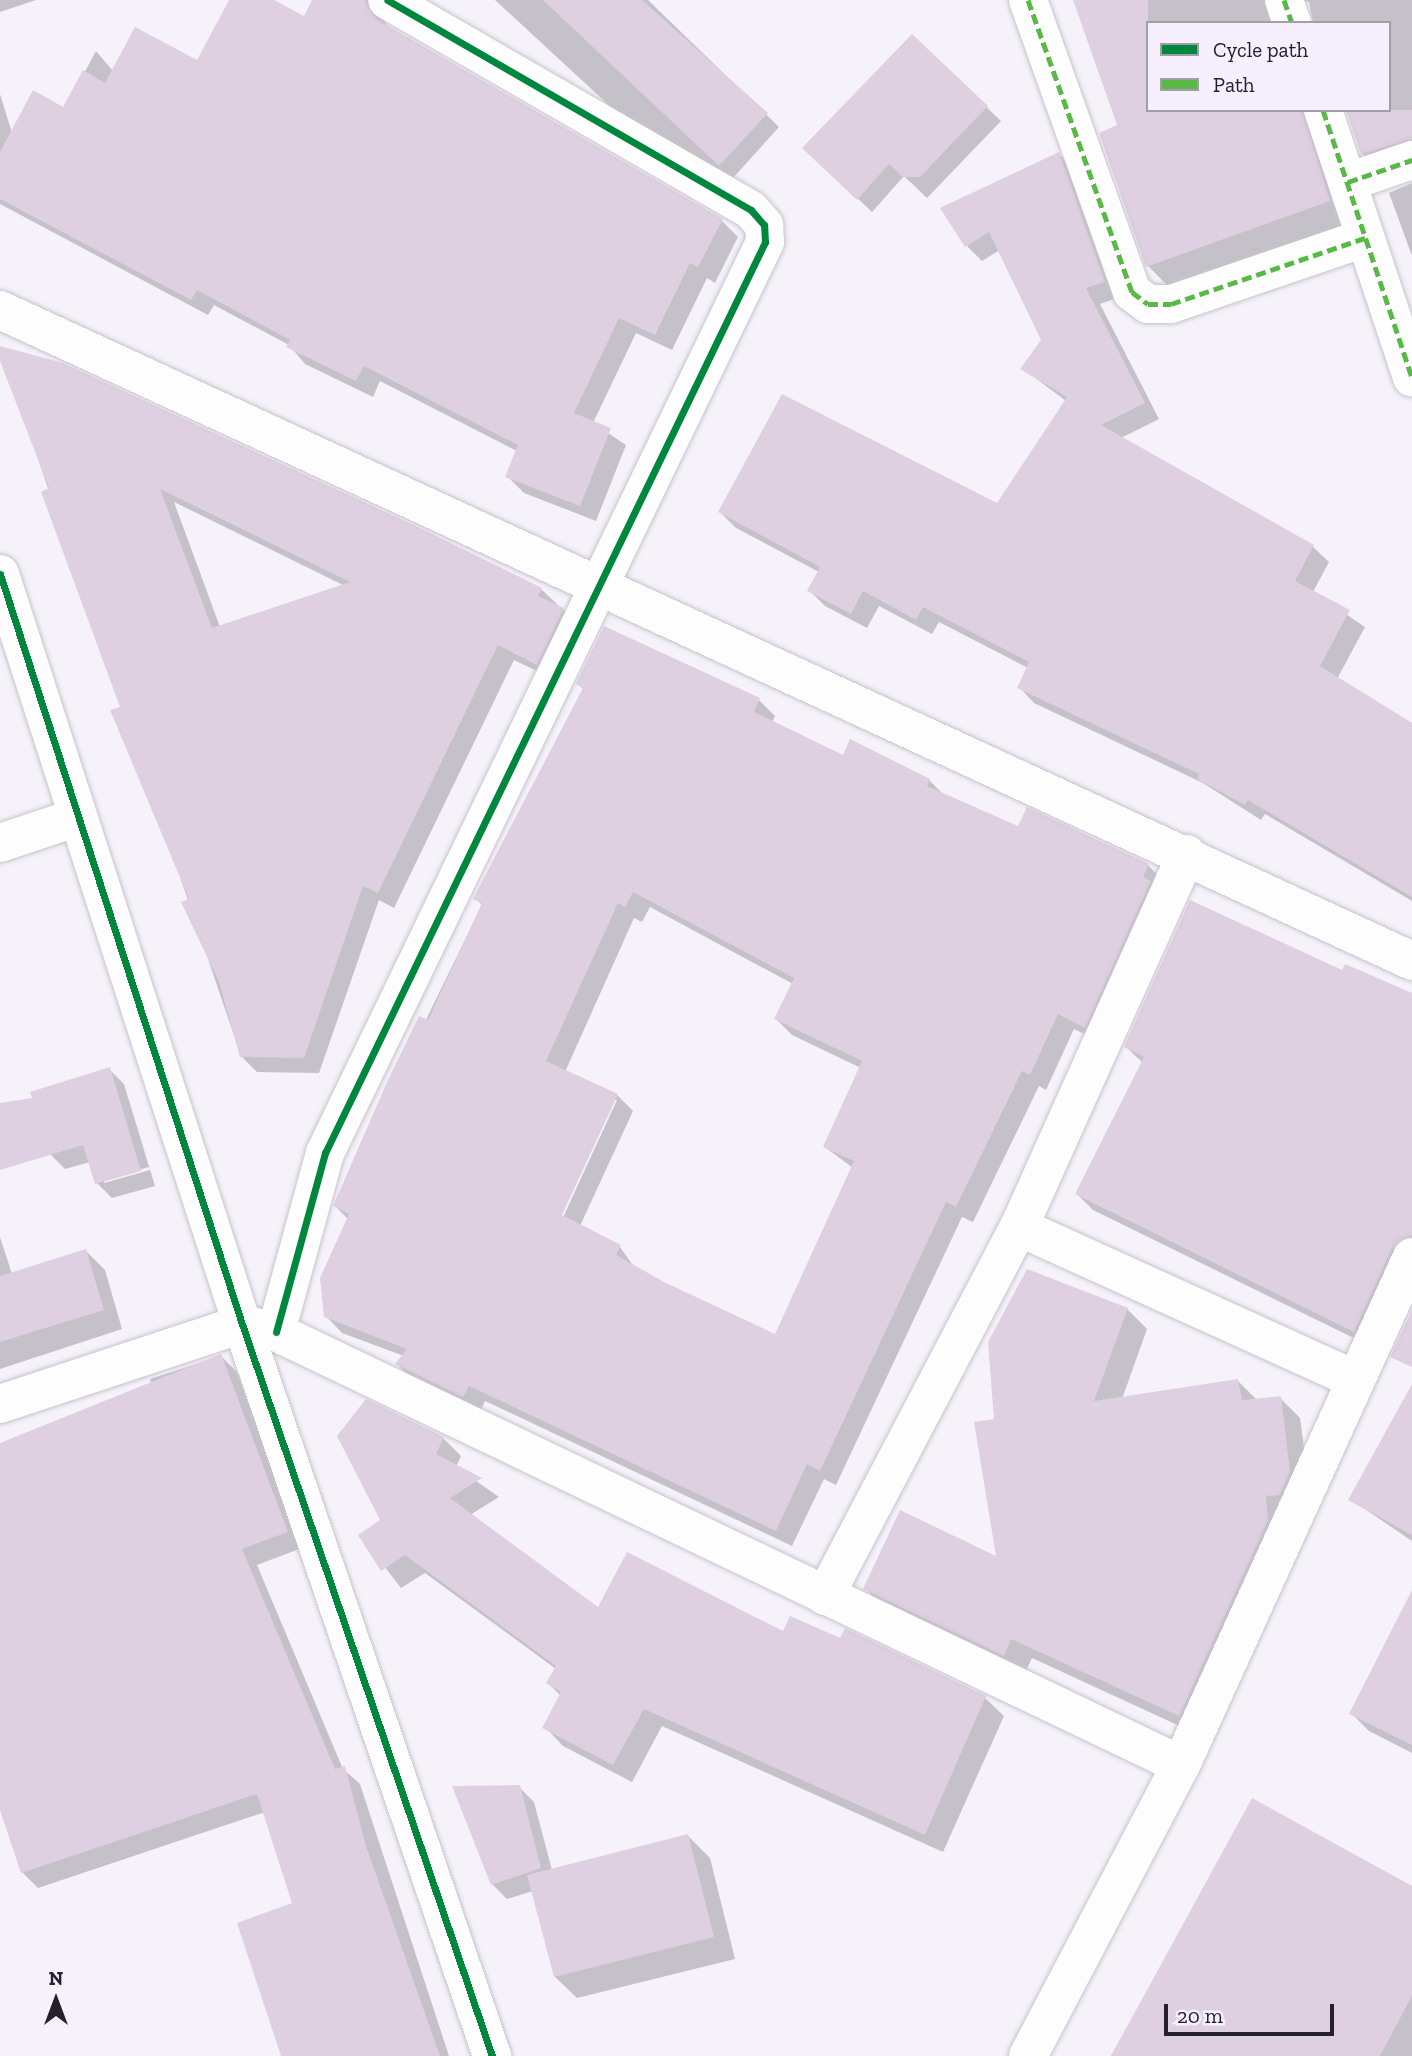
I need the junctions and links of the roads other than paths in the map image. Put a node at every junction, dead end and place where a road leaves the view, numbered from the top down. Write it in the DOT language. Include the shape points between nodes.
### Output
graph roads {
  1 [pos="387,0"];
  2 [pos="1028,0"];
  3 [pos="1284,0"];
  4 [pos="1291,21"];
  5 [pos="1324,112"];
  6 [pos="1412,160"];
  7 [pos="1348,182"];
  8 [pos="1365,238"];
  9 [pos="0,310"];
  10 [pos="1412,378"];
  11 [pos="0,574"];
  12 [pos="597,585"];
  13 [pos="75,818"];
  14 [pos="0,843"];
  15 [pos="1187,854"];
  16 [pos="1412,961"];
  17 [pos="1019,1227"];
  18 [pos="1412,1257"];
  19 [pos="259,1328"];
  20 [pos="1356,1380"];
  21 [pos="0,1404"];
  22 [pos="825,1596"];
  23 [pos="1181,1765"];
  24 [pos="492,2056"];
  25 [pos="1028,2056"];
  1 -- 12 [label="street" via="751,210 764,225 758,262"];
  2 -- 8 [label="street" via="1132,292 1148,304 1171,304"];
  3 -- 4 [label="street"];
  5 -- 7 [label="street"];
  6 -- 7 [label="street"];
  7 -- 8 [label="street"];
  8 -- 10 [label="street"];
  9 -- 12 [label="street"];
  11 -- 13 [label="street"];
  12 -- 15 [label="street"];
  12 -- 19 [label="street" via="325,1153"];
  13 -- 14 [label="street"];
  13 -- 19 [label="street"];
  15 -- 16 [label="street"];
  15 -- 17 [label="street"];
  17 -- 20 [label="street"];
  17 -- 22 [label="street"];
  18 -- 20 [label="street"];
  19 -- 21 [label="street"];
  19 -- 22 [label="street"];
  19 -- 24 [label="street"];
  20 -- 23 [label="street"];
  22 -- 23 [label="street"];
  23 -- 25 [label="street"];
}
